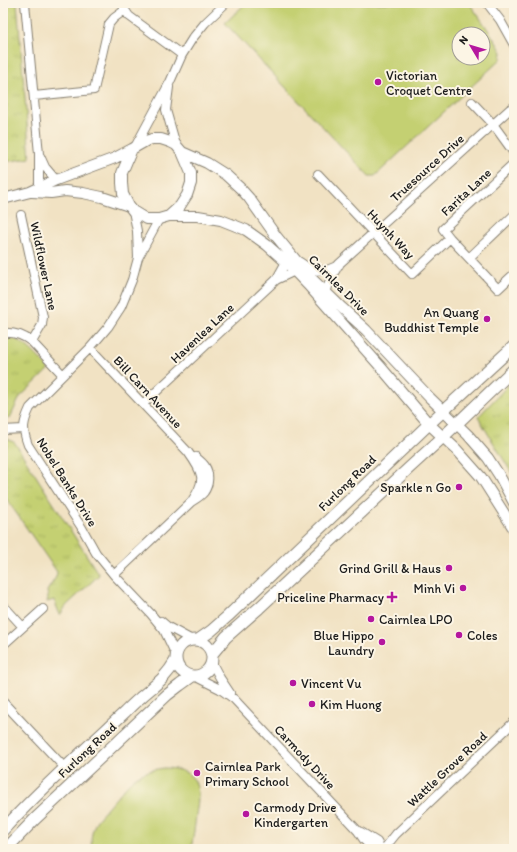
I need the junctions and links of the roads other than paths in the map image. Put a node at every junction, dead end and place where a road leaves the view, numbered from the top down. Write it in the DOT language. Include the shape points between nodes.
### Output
graph roads {
  1 [pos="25,3"];
  2 [pos="226,3"];
  3 [pos="487,3"];
  4 [pos="123,6"];
  5 [pos="514,45"];
  6 [pos="182,55"];
  7 [pos="170,82"];
  8 [pos="34,96"];
  9 [pos="472,102"];
  10 [pos="514,107"];
  11 [pos="493,124"];
  12 [pos="134,148"];
  13 [pos="179,149"];
  14 [pos="514,153"];
  15 [pos="39,154"];
  16 [pos="514,163"];
  17 [pos="318,174"];
  18 [pos="56,180"];
  19 [pos="34,190"];
  20 [pos="3,199"];
  21 [pos="131,209"];
  22 [pos="514,215"];
  23 [pos="21,216"];
  24 [pos="164,217"];
  25 [pos="374,233"];
  26 [pos="450,238"];
  27 [pos="138,258"];
  28 [pos="469,258"];
  29 [pos="289,259"];
  30 [pos="339,264"];
  31 [pos="295,271"];
  32 [pos="514,274"];
  33 [pos="276,280"];
  34 [pos="326,293"];
  35 [pos="3,333"];
  36 [pos="32,342"];
  37 [pos="514,346"];
  38 [pos="90,348"];
  39 [pos="514,369"];
  40 [pos="63,375"];
  41 [pos="143,404"];
  42 [pos="444,411"];
  43 [pos="457,423"];
  44 [pos="429,424"];
  45 [pos="24,429"];
  46 [pos="3,430"];
  47 [pos="443,437"];
  48 [pos="514,503"];
  49 [pos="514,529"];
  50 [pos="114,574"];
  51 [pos="270,576"];
  52 [pos="291,578"];
  53 [pos="3,605"];
  54 [pos="43,609"];
  55 [pos="151,614"];
  56 [pos="23,626"];
  57 [pos="195,640"];
  58 [pos="3,645"];
  59 [pos="176,658"];
  60 [pos="212,659"];
  61 [pos="194,677"];
  62 [pos="234,699"];
  63 [pos="3,702"];
  64 [pos="514,722"];
  65 [pos="65,768"];
  66 [pos="3,830"];
  67 [pos="379,848"];
  68 [pos="6,849"];
  1 -- 8 [label="street"];
  2 -- 6 [label="street" via="192,38"];
  3 -- 5 [label="street"];
  4 -- 6 [label="street" via="130,16"];
  4 -- 8 [label="street" via="109,24 94,90"];
  6 -- 7 [label="street"];
  7 -- 12 [label="street"];
  7 -- 13 [label="street" via="166,110"];
  8 -- 15 [label="street"];
  9 -- 11 [label="street"];
  10 -- 11 [label="street, Truesource Drive"];
  11 -- 14 [label="street"];
  11 -- 25 [label="street, Truesource Drive"];
  12 -- 13 [label="street" via="146,141 161,139"];
  12 -- 18 [label="street" via="115,158"];
  12 -- 21 [label="street" via="122,173 123,194"];
  13 -- 24 [label="street" via="191,173 191,183 180,206"];
  13 -- 29 [label="street, Cairnlea Drive" via="226,175 249,198"];
  15 -- 18 [label="street" via="45,167"];
  15 -- 19 [label="street"];
  16 -- 26 [label="street, Farita Lane" via="443,229"];
  17 -- 25 [label="street, Huynh Way"];
  18 -- 19 [label="street"];
  19 -- 20 [label="street"];
  19 -- 21 [label="street" via="51,193 83,192"];
  21 -- 24 [label="street" via="146,219"];
  21 -- 27 [label="street, Nobel Banks Drive"];
  22 -- 28 [label="street"];
  23 -- 36 [label="street, Wildflower Lane" via="43,317 42,325"];
  24 -- 27 [label="street, Nobel Banks Drive"];
  24 -- 29 [label="street, Cairnlea Drive" via="198,216 222,220 246,230"];
  25 -- 26 [label="street, Huynh Way" via="412,274"];
  25 -- 30 [label="street, Truesource Drive"];
  26 -- 28 [label="street"];
  27 -- 38 [label="street, Nobel Banks Drive" via="121,307"];
  28 -- 32 [label="street" via="498,289"];
  29 -- 30 [label="street" via="313,271 327,270"];
  29 -- 31 [label="street, Cairnlea Drive"];
  29 -- 33 [label="street, Havenlea Lane"];
  29 -- 34 [label="street, Cairnlea Drive"];
  30 -- 34 [label="street"];
  31 -- 33 [label="street, Havenlea Lane"];
  31 -- 44 [label="street, Cairnlea Drive"];
  33 -- 41 [label="street, Havenlea Lane"];
  34 -- 42 [label="street, Cairnlea Drive" via="366,330"];
  35 -- 36 [label="street" via="20,334"];
  36 -- 40 [label="street"];
  37 -- 42 [label="main road, Furlong Road"];
  38 -- 40 [label="street, Nobel Banks Drive"];
  38 -- 41 [label="street, Bill Carn Avenue"];
  39 -- 43 [label="main road"];
  40 -- 45 [label="street, Nobel Banks Drive" via="30,408"];
  41 -- 50 [label="street, Bill Carn Avenue" via="188,452 199,467 202,482 191,502"];
  42 -- 43 [label="street, Cairnlea Drive"];
  42 -- 44 [label="main road, Furlong Road"];
  43 -- 47 [label="main road"];
  43 -- 48 [label="street, Cairnlea Drive" via="488,458"];
  44 -- 47 [label="street, Cairnlea Drive"];
  44 -- 51 [label="main road, Furlong Road"];
  45 -- 46 [label="street"];
  45 -- 50 [label="street, Nobel Banks Drive" via="28,444 96,553"];
  47 -- 49 [label="street, Cairnlea Drive" via="481,477"];
  47 -- 52 [label="main road"];
  50 -- 55 [label="street, Nobel Banks Drive"];
  51 -- 52 [label="main road" via="283,573"];
  51 -- 57 [label="main road, Furlong Road" via="211,631"];
  52 -- 60 [label="main road" via="226,637"];
  53 -- 56 [label="street"];
  54 -- 56 [label="street"];
  55 -- 57 [label="street, Nobel Banks Drive" via="168,627"];
  55 -- 59 [label="street, Nobel Banks Drive" via="164,630"];
  56 -- 58 [label="street"];
  57 -- 59 [label="main road" via="181,645"];
  57 -- 60 [label="main road" via="207,645"];
  59 -- 61 [label="main road" via="181,671"];
  59 -- 65 [label="main road, Furlong Road" via="171,669 160,681"];
  60 -- 61 [label="main road" via="210,668 202,675"];
  60 -- 62 [label="street, Carmody Drive" via="220,678"];
  61 -- 62 [label="street, Carmody Drive" via="220,689"];
  61 -- 68 [label="main road, Furlong Road" via="167,695 34,819"];
  62 -- 67 [label="street, Carmody Drive" via="358,831 377,842"];
  63 -- 65 [label="street"];
  64 -- 67 [label="street, Wattle Grove Road"];
  65 -- 66 [label="main road, Furlong Road"];
}
